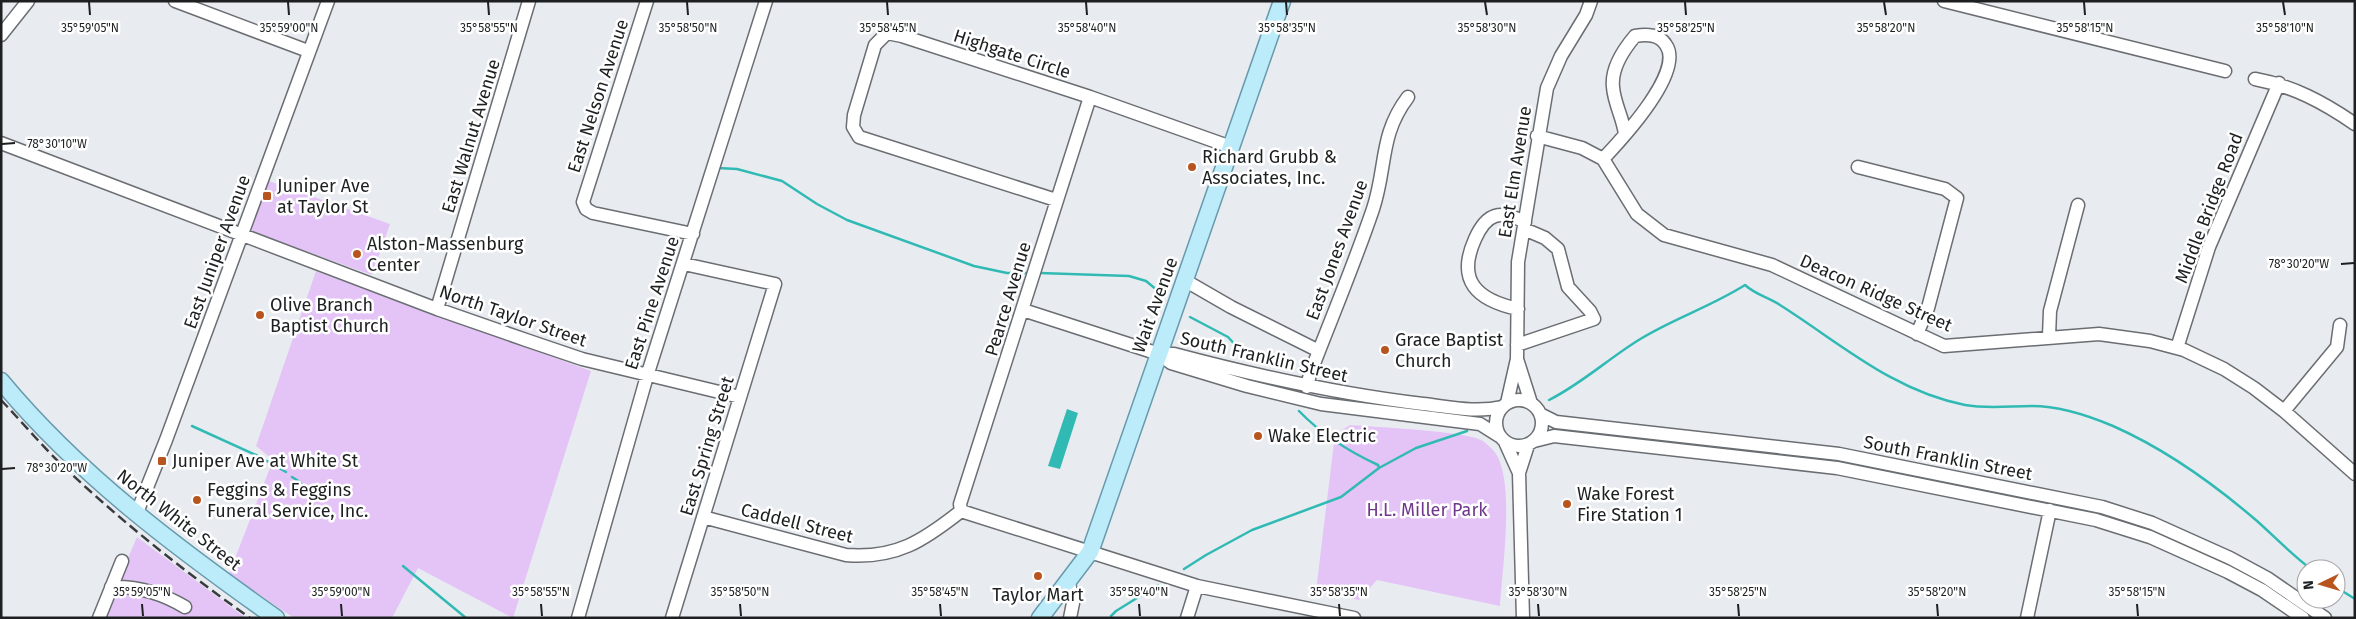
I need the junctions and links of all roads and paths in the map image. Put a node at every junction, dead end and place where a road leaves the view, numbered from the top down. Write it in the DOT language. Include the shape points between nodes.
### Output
graph roads {
  1 [pos="28,1"];
  2 [pos="175,1"];
  3 [pos="328,1"];
  4 [pos="529,1"];
  5 [pos="647,1"];
  6 [pos="766,1"];
  7 [pos="1282,1"];
  8 [pos="1592,1"];
  9 [pos="1944,1"];
  10 [pos="1,35"];
  11 [pos="308,51"];
  12 [pos="2225,71"];
  13 [pos="2255,79"];
  14 [pos="2279,83"];
  15 [pos="1090,97"];
  16 [pos="1408,97"];
  17 [pos="2355,124"];
  18 [pos="1625,134"];
  19 [pos="1537,136"];
  20 [pos="1,143"];
  21 [pos="1231,147"];
  22 [pos="1603,159"];
  23 [pos="1858,167"];
  24 [pos="1056,200"];
  25 [pos="2078,205"];
  26 [pos="1524,226"];
  27 [pos="693,234"];
  28 [pos="242,235"];
  29 [pos="684,264"];
  30 [pos="1186,281"];
  31 [pos="437,309"];
  32 [pos="1518,309"];
  33 [pos="1023,310"];
  34 [pos="2340,325"];
  35 [pos="1917,334"];
  36 [pos="2049,336"];
  37 [pos="1517,345"];
  38 [pos="2176,348"];
  39 [pos="1319,350"];
  40 [pos="1159,354"];
  41 [pos="1517,359"];
  42 [pos="647,376"];
  43 [pos="1,381"];
  44 [pos="1307,387"];
  45 [pos="740,397"];
  46 [pos="1531,403"];
  47 [pos="1504,405"];
  48 [pos="2284,411"];
  49 [pos="1540,414"];
  50 [pos="1502,439"];
  51 [pos="1531,443"];
  52 [pos="1519,474"];
  53 [pos="2355,474"];
  54 [pos="2050,510"];
  55 [pos="961,511"];
  56 [pos="136,515"];
  57 [pos="703,517"];
  58 [pos="1090,552"];
  59 [pos="122,561"];
  60 [pos="1069,583"];
  61 [pos="1197,586"];
  62 [pos="111,587"];
  63 [pos="186,607"];
  64 [pos="99,618"];
  65 [pos="276,618"];
  66 [pos="578,618"];
  67 [pos="672,618"];
  68 [pos="1040,618"];
  69 [pos="1070,618"];
  70 [pos="1188,618"];
  71 [pos="1354,618"];
  72 [pos="1523,618"];
  73 [pos="2027,618"];
  74 [pos="2303,618"];
  75 [pos="2325,618"];
  1 -- 10 [label="street"];
  2 -- 11 [label="street"];
  3 -- 11 [label="street, East Juniper Avenue"];
  4 -- 31 [label="street, East Walnut Avenue"];
  5 -- 27 [label="street, East Nelson Avenue" via="583,202 592,213"];
  6 -- 27 [label="street, East Pine Avenue"];
  7 -- 21 [label="main road, Wait Avenue"];
  8 -- 19 [label="street, East Elm Avenue" via="1547,88"];
  9 -- 12 [label="street"];
  11 -- 28 [label="street, East Juniper Avenue"];
  13 -- 14 [label="street"];
  14 -- 17 [label="street" via="2303,92"];
  14 -- 38 [label="street, Middle Bridge Road" via="2209,246"];
  15 -- 21 [label="street, Highgate Circle"];
  15 -- 24 [label="street, Pearce Avenue"];
  15 -- 24 [label="street, Highgate Circle" via="902,36 887,33 875,45 854,115 853,127 859,137"];
  16 -- 39 [label="street, East Jones Avenue" via="1390,125 1374,208"];
  18 -- 18 [label="street" via="1654,97 1669,61 1669,49 1664,40 1654,35 1635,36 1616,66 1613,88"];
  18 -- 22 [label="street"];
  19 -- 22 [label="street" via="1582,148"];
  19 -- 26 [label="street, East Elm Avenue"];
  20 -- 28 [label="street, North Taylor Street"];
  21 -- 30 [label="main road, Wait Avenue"];
  22 -- 35 [label="street, Deacon Ridge Street" via="1637,214 1664,235 1772,265"];
  23 -- 35 [label="street" via="1945,189 1957,198 1928,308"];
  24 -- 33 [label="street, Pearce Avenue"];
  25 -- 36 [label="street" via="2050,311"];
  26 -- 32 [label="street, East Elm Avenue" via="1518,262"];
  26 -- 32 [label="street" via="1505,215 1485,222 1472,244 1466,266 1470,279 1486,299"];
  26 -- 37 [label="street" via="1552,241 1561,257 1568,286 1594,319"];
  27 -- 29 [label="street, East Pine Avenue"];
  28 -- 31 [label="street, North Taylor Street"];
  28 -- 56 [label="street, East Juniper Avenue"];
  29 -- 42 [label="street, East Pine Avenue"];
  29 -- 45 [label="street, East Spring Street" via="775,284"];
  30 -- 39 [label="street"];
  30 -- 40 [label="main road, Wait Avenue"];
  31 -- 42 [label="street, North Taylor Street" via="582,359"];
  32 -- 37 [label="street, East Elm Avenue"];
  33 -- 40 [label="street"];
  33 -- 55 [label="street, Pearce Avenue" via="960,504"];
  34 -- 48 [label="street" via="2337,347"];
  35 -- 36 [label="street, Deacon Ridge Street" via="1944,346"];
  36 -- 38 [label="street, Deacon Ridge Street" via="2099,334"];
  37 -- 41 [label="street, East Elm Avenue"];
  38 -- 48 [label="street, Deacon Ridge Street" via="2224,370"];
  39 -- 44 [label="street, East Jones Avenue"];
  40 -- 44 [label="street, South Franklin Street" via="1174,354"];
  40 -- 50 [label="street, South Franklin Street" via="1171,363 1302,400 1480,424"];
  40 -- 58 [label="main road, Wait Avenue"];
  41 -- 46 [label="street, East Elm Avenue"];
  41 -- 47 [label="street, East Elm Avenue"];
  42 -- 45 [label="street, North Taylor Street"];
  42 -- 66 [label="street, East Pine Avenue"];
  43 -- 56 [label="main road, North White Street" via="80,464"];
  44 -- 47 [label="street, South Franklin Street" via="1376,399 1484,411"];
  45 -- 57 [label="street, East Spring Street"];
  46 -- 47 [label="street" via="1519,399"];
  46 -- 49 [label="street"];
  47 -- 50 [label="street" via="1496,420"];
  48 -- 53 [label="street, Deacon Ridge Street"];
  49 -- 51 [label="street" via="1542,427"];
  49 -- 75 [label="street, South Franklin Street" via="1556,422 1846,456 2102,507 2152,523 2230,558 2267,578"];
  50 -- 51 [label="street" via="1511,446"];
  50 -- 52 [label="street"];
  51 -- 52 [label="street"];
  51 -- 54 [label="street, South Franklin Street" via="1554,436 1808,464"];
  52 -- 72 [label="street"];
  54 -- 73 [label="street"];
  54 -- 74 [label="street, South Franklin Street" via="2096,520 2182,550 2262,590"];
  55 -- 57 [label="street, Caddell Street" via="911,546 862,557"];
  55 -- 58 [label="street"];
  56 -- 65 [label="main road, North White Street"];
  57 -- 67 [label="street, East Spring Street"];
  58 -- 60 [label="main road, Wait Avenue"];
  58 -- 61 [label="street"];
  59 -- 62 [label="street"];
  60 -- 68 [label="main road, Wait Avenue"];
  60 -- 69 [label="street" via="1073,603"];
  61 -- 70 [label="street"];
  61 -- 71 [label="street"];
  62 -- 63 [label="street" via="129,586 150,591"];
  62 -- 64 [label="street"];
}
